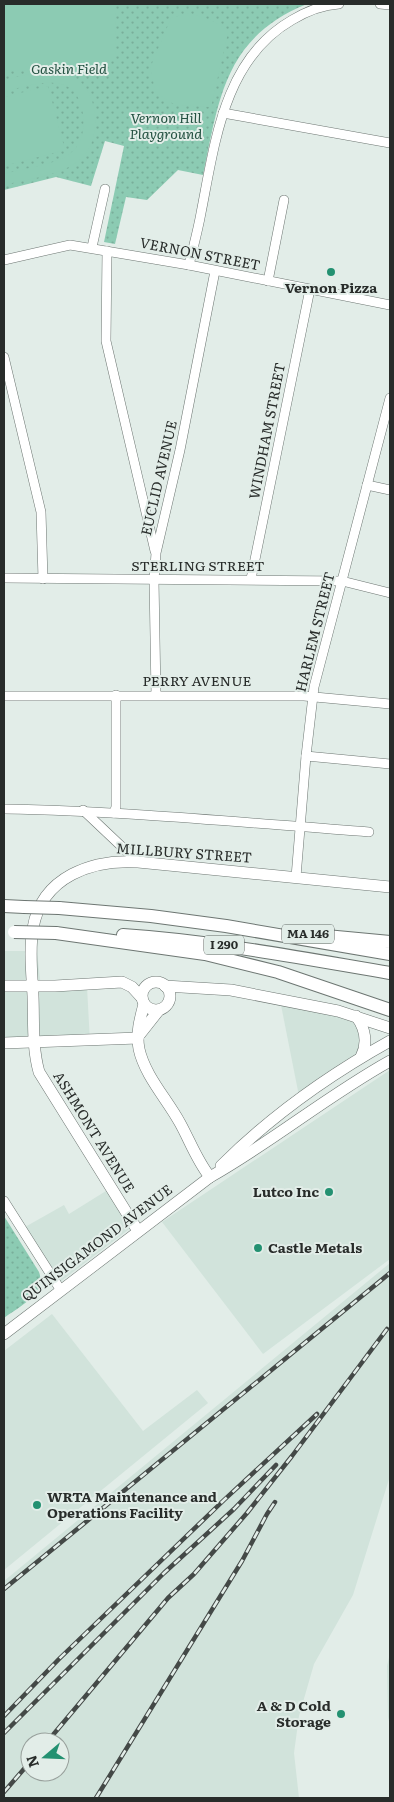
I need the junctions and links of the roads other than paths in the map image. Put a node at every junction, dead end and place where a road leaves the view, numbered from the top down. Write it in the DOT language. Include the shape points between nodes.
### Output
graph roads {
  1 [pos="339,4"];
  2 [pos="380,4"];
  3 [pos="390,5"];
  4 [pos="223,113"];
  5 [pos="390,143"];
  6 [pos="105,189"];
  7 [pos="284,200"];
  8 [pos="92,248"];
  9 [pos="107,251"];
  10 [pos="4,260"];
  11 [pos="189,265"];
  12 [pos="215,270"];
  13 [pos="268,281"];
  14 [pos="310,289"];
  15 [pos="390,306"];
  16 [pos="4,357"];
  17 [pos="390,398"];
  18 [pos="368,485"];
  19 [pos="390,490"];
  20 [pos="156,554"];
  21 [pos="4,578"];
  22 [pos="43,579"];
  23 [pos="251,579"];
  24 [pos="154,580"];
  25 [pos="342,581"];
  26 [pos="390,593"];
  27 [pos="116,695"];
  28 [pos="156,695"];
  29 [pos="4,696"];
  30 [pos="312,696"];
  31 [pos="390,704"];
  32 [pos="306,756"];
  33 [pos="390,764"];
  34 [pos="4,809"];
  35 [pos="83,810"];
  36 [pos="114,813"];
  37 [pos="300,827"];
  38 [pos="369,832"];
  39 [pos="138,862"];
  40 [pos="296,877"];
  41 [pos="390,887"];
  42 [pos="4,906"];
  43 [pos="226,926"];
  44 [pos="9,931"];
  45 [pos="56,933"];
  46 [pos="390,942"];
  47 [pos="390,954"];
  48 [pos="390,973"];
  49 [pos="4,986"];
  50 [pos="33,986"];
  51 [pos="165,986"];
  52 [pos="200,988"];
  53 [pos="169,1000"];
  54 [pos="143,1001"];
  55 [pos="159,1010"];
  56 [pos="390,1010"];
  57 [pos="356,1016"];
  58 [pos="390,1028"];
  59 [pos="138,1038"];
  60 [pos="390,1041"];
  61 [pos="35,1042"];
  62 [pos="4,1043"];
  63 [pos="361,1058"];
  64 [pos="390,1061"];
  65 [pos="210,1177"];
  66 [pos="4,1200"];
  67 [pos="138,1230"];
  68 [pos="60,1289"];
  69 [pos="4,1334"];
  1 -- 4 [label="street" via="304,13 264,41 239,74"];
  2 -- 3 [label="street"];
  4 -- 5 [label="street"];
  4 -- 11 [label="street"];
  6 -- 8 [label="street"];
  7 -- 13 [label="street"];
  8 -- 9 [label="street, VERNON STREET"];
  8 -- 10 [label="street, VERNON STREET" via="70,245"];
  9 -- 11 [label="street, VERNON STREET"];
  9 -- 20 [label="street" via="106,341"];
  11 -- 12 [label="street, VERNON STREET"];
  12 -- 13 [label="street, VERNON STREET"];
  12 -- 20 [label="street, EUCLID AVENUE"];
  13 -- 14 [label="street, VERNON STREET"];
  14 -- 15 [label="street, VERNON STREET"];
  14 -- 23 [label="street, WINDHAM STREET"];
  16 -- 22 [label="street" via="41,512"];
  17 -- 18 [label="street, HARLEM STREET"];
  18 -- 19 [label="street"];
  18 -- 25 [label="street, HARLEM STREET"];
  20 -- 24 [label="street, EUCLID AVENUE"];
  21 -- 22 [label="street, STERLING STREET"];
  22 -- 24 [label="street, STERLING STREET"];
  23 -- 24 [label="street, STERLING STREET"];
  23 -- 25 [label="street, STERLING STREET"];
  24 -- 28 [label="street, EUCLID AVENUE"];
  25 -- 26 [label="street, STERLING STREET"];
  25 -- 30 [label="street, HARLEM STREET"];
  27 -- 28 [label="street, PERRY AVENUE"];
  27 -- 29 [label="street, PERRY AVENUE"];
  27 -- 36 [label="street"];
  28 -- 30 [label="street, PERRY AVENUE"];
  30 -- 31 [label="street, PERRY AVENUE"];
  30 -- 32 [label="street, HARLEM STREET"];
  32 -- 33 [label="street"];
  32 -- 37 [label="street, HARLEM STREET"];
  34 -- 35 [label="street"];
  35 -- 36 [label="street"];
  35 -- 39 [label="street"];
  36 -- 37 [label="street"];
  37 -- 38 [label="street"];
  37 -- 40 [label="street, HARLEM STREET"];
  39 -- 40 [label="main road, MILLBURY STREET"];
  39 -- 50 [label="main road, MILLBURY STREET" via="91,866 68,876 50,892 38,910 32,929"];
  40 -- 41 [label="main road, MILLBURY STREET"];
  42 -- 43 [label="highway, I 290, bridge" via="142,915"];
  43 -- 46 [label="highway, MA 146"];
  43 -- 47 [label="highway, I 290"];
  44 -- 45 [label="highway, I 290, bridge"];
  45 -- 48 [label="highway, I 290" via="112,934 196,942"];
  45 -- 56 [label="highway" via="206,954 278,972"];
  49 -- 50 [label="main road"];
  50 -- 54 [label="main road" via="122,982 132,987"];
  50 -- 61 [label="main road, ASHMONT AVENUE"];
  51 -- 52 [label="main road"];
  51 -- 53 [label="main road"];
  51 -- 54 [label="main road" via="157,982 150,984 144,989"];
  52 -- 53 [label="main road"];
  52 -- 57 [label="main road" via="231,990"];
  53 -- 55 [label="main road"];
  54 -- 55 [label="main road" via="150,1009"];
  54 -- 59 [label="main road"];
  55 -- 59 [label="main road"];
  57 -- 58 [label="main road"];
  57 -- 63 [label="main road" via="365,1033"];
  59 -- 61 [label="main road"];
  59 -- 65 [label="main road" via="147,1069"];
  60 -- 63 [label="main road, QUINSIGAMOND AVENUE"];
  61 -- 62 [label="main road"];
  61 -- 67 [label="main road, ASHMONT AVENUE" via="43,1079"];
  63 -- 65 [label="main road, QUINSIGAMOND AVENUE" via="265,1126"];
  64 -- 65 [label="main road, QUINSIGAMOND AVENUE"];
  65 -- 67 [label="main road, QUINSIGAMOND AVENUE"];
  66 -- 68 [label="street"];
  67 -- 68 [label="main road, QUINSIGAMOND AVENUE"];
  68 -- 69 [label="main road, QUINSIGAMOND AVENUE"];
}
